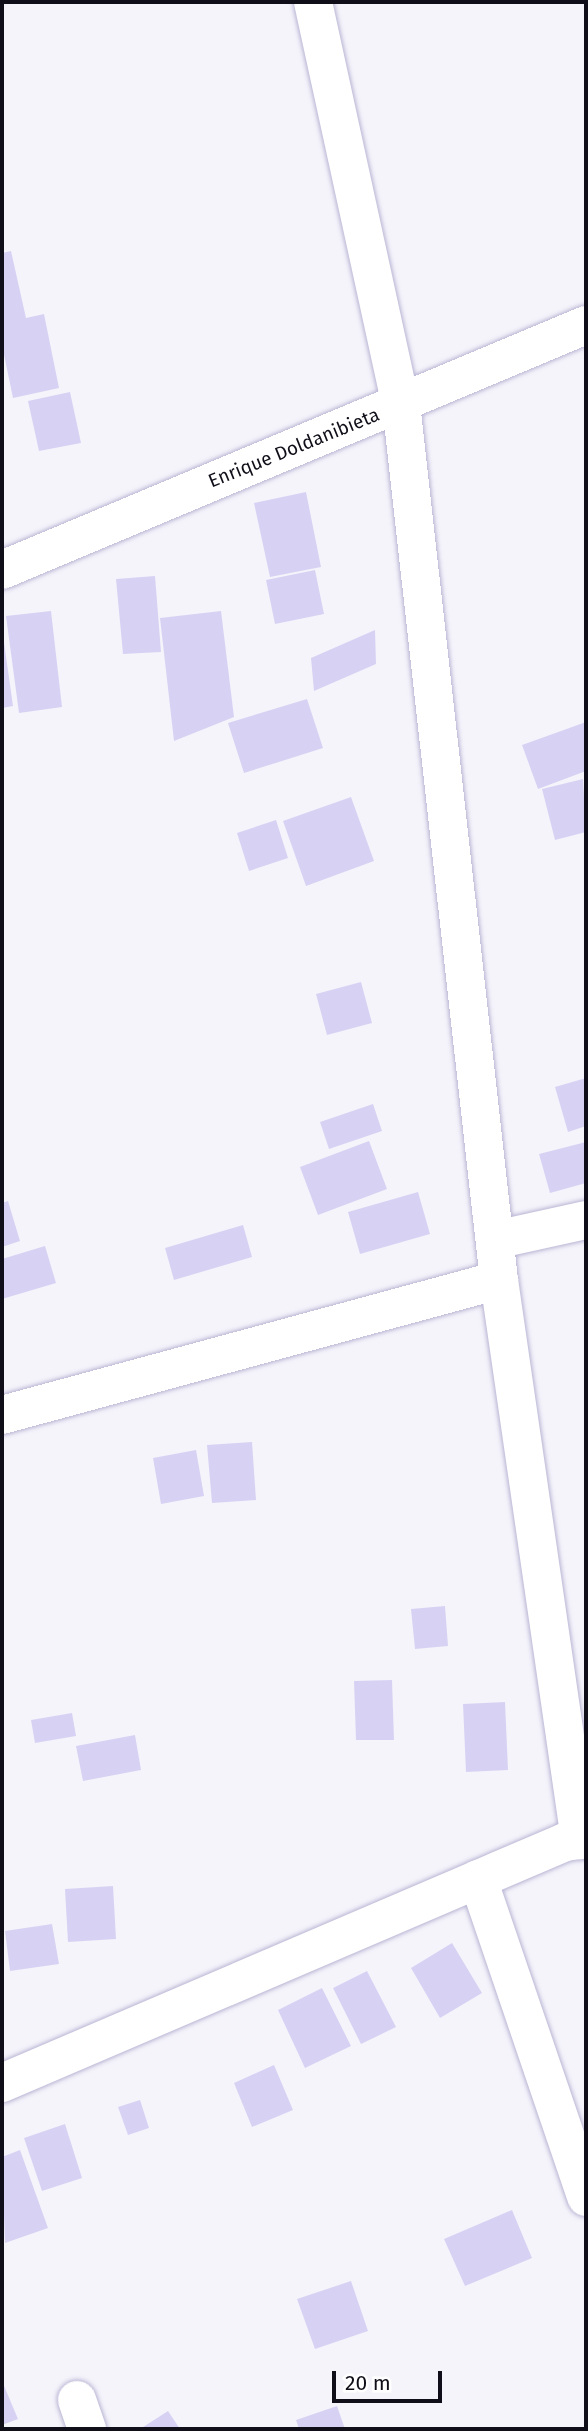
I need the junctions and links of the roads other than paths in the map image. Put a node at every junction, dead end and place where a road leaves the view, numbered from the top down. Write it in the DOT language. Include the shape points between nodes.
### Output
graph roads {
  1 [pos="313,2"];
  2 [pos="586,325"];
  3 [pos="401,404"];
  4 [pos="2,569"];
  5 [pos="586,1220"];
  6 [pos="495,1240"];
  7 [pos="499,1280"];
  8 [pos="2,1415"];
  9 [pos="583,1839"];
  10 [pos="478,1879"];
  11 [pos="2,2083"];
  12 [pos="586,2197"];
  1 -- 3 [label="street"];
  2 -- 3 [label="street, Enrique Doldanibieta"];
  3 -- 4 [label="street, Enrique Doldanibieta"];
  3 -- 6 [label="street"];
  5 -- 6 [label="street"];
  6 -- 7 [label="street"];
  7 -- 8 [label="street"];
  7 -- 9 [label="street"];
  9 -- 10 [label="street"];
  10 -- 11 [label="street"];
  10 -- 12 [label="street"];
}
